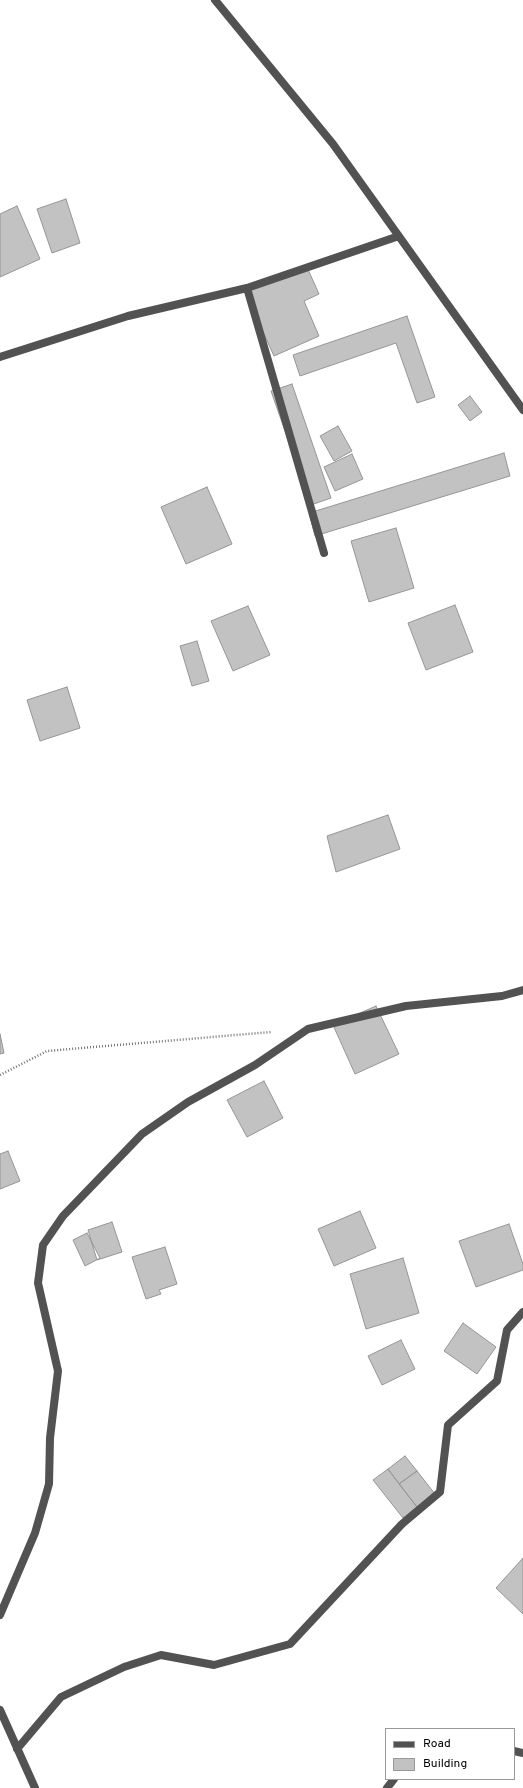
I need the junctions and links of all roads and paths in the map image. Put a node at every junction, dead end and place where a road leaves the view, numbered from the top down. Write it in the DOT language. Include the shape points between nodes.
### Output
graph roads {
  1 [pos="215,0"];
  2 [pos="399,236"];
  3 [pos="247,288"];
  4 [pos="0,357"];
  5 [pos="523,410"];
  6 [pos="324,553"];
  7 [pos="523,990"];
  8 [pos="276,1031"];
  9 [pos="0,1075"];
  10 [pos="523,1312"];
  11 [pos="0,1615"];
  12 [pos="0,1710"];
  13 [pos="17,1749"];
  14 [pos="393,1780"];
  15 [pos="35,1788"];
  16 [pos="387,1788"];
  1 -- 2 [label="street" via="332,144"];
  2 -- 3 [label="street"];
  2 -- 5 [label="street"];
  3 -- 4 [label="street" via="128,316"];
  3 -- 6 [label="street"];
  7 -- 11 [label="street" via="502,996 406,1006 308,1029 255,1065 188,1102 142,1134 63,1216 44,1245 38,1283 58,1372 50,1438 49,1484 36,1532"];
  8 -- 9 [label="path" via="47,1051"];
  10 -- 13 [label="street" via="507,1330 497,1380 448,1425 440,1492 402,1524 290,1644 214,1665 161,1655 124,1667 61,1697"];
  12 -- 13 [label="street"];
  13 -- 15 [label="street"];
  14 -- 16 [label="street"];
}
